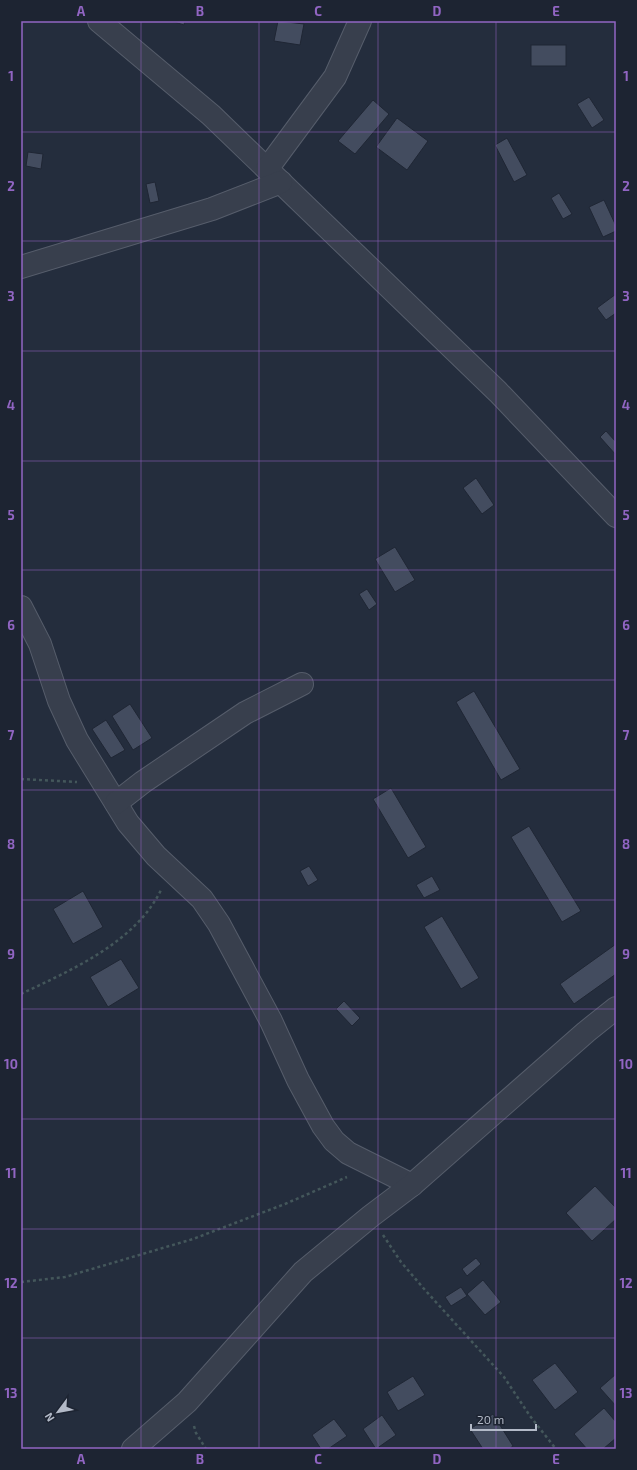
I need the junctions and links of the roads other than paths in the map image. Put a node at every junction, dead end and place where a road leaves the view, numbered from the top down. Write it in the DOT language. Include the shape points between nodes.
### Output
graph roads {
  1 [pos="99,21"];
  2 [pos="360,21"];
  3 [pos="274,176"];
  4 [pos="21,267"];
  5 [pos="616,516"];
  6 [pos="21,607"];
  7 [pos="302,684"];
  8 [pos="116,803"];
  9 [pos="616,1008"];
  10 [pos="412,1185"];
  11 [pos="133,1449"];
  1 -- 3 [label="street" via="211,115"];
  2 -- 3 [label="street" via="336,77"];
  3 -- 4 [label="street" via="212,210"];
  3 -- 5 [label="street" via="498,392"];
  6 -- 8 [label="street" via="40,644 68,722"];
  7 -- 8 [label="street" via="245,713"];
  8 -- 10 [label="street" via="128,823 156,856 202,899 219,924 271,1021 298,1080 334,1141 348,1153 371,1166"];
  9 -- 10 [label="street"];
  10 -- 11 [label="street" via="303,1272 187,1402"];
}
